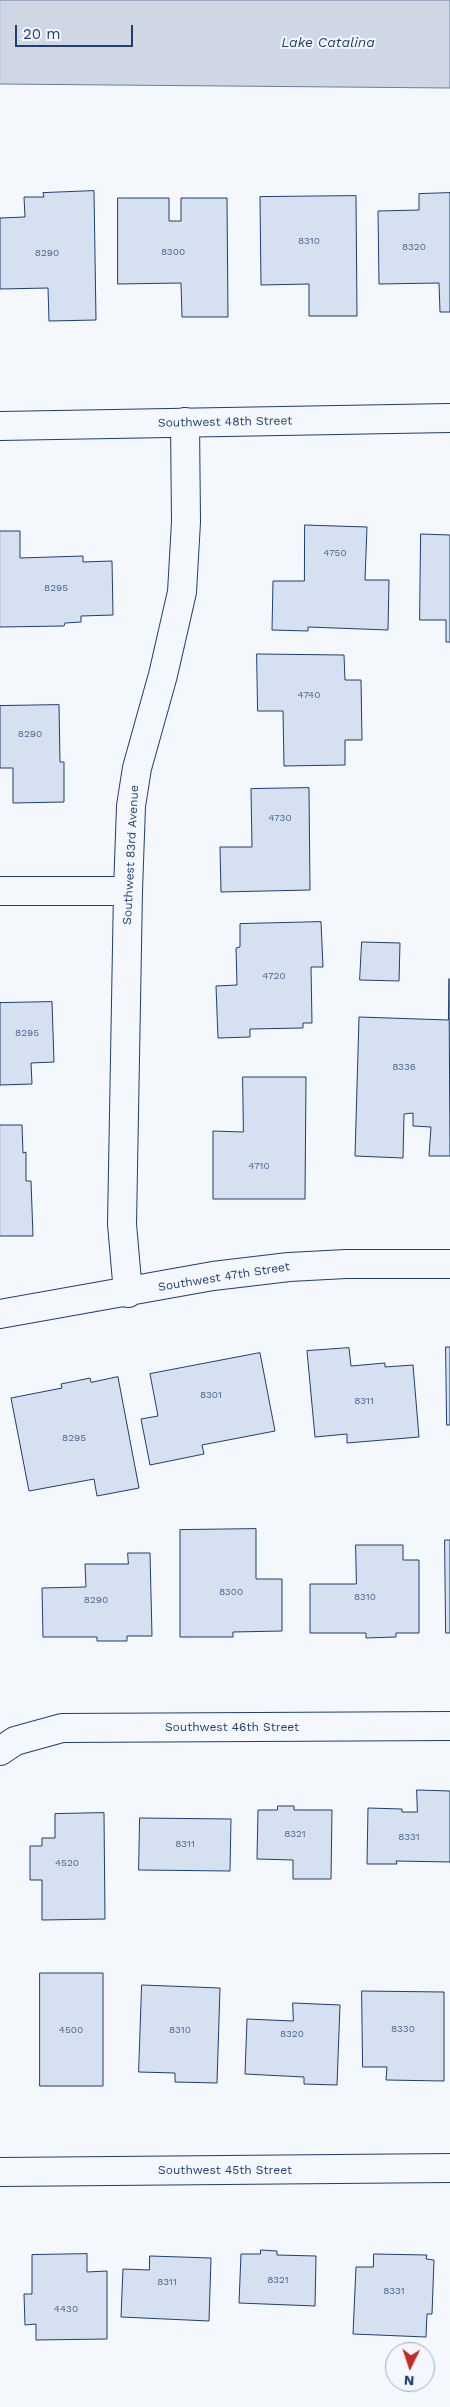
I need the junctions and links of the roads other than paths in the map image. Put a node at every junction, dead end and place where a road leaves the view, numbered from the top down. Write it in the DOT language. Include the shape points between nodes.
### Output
graph roads {
  1 [pos="450,418"];
  2 [pos="185,422"];
  3 [pos="0,426"];
  4 [pos="0,891"];
  5 [pos="128,891"];
  6 [pos="450,1264"];
  7 [pos="128,1293"];
  8 [pos="0,1314"];
  9 [pos="450,1726"];
  10 [pos="8,1746"];
  11 [pos="450,2168"];
  12 [pos="0,2172"];
  1 -- 2 [label="street, Southwest 48th Street"];
  2 -- 3 [label="street, Southwest 48th Street"];
  2 -- 5 [label="street, Southwest 83rd Avenue" via="186,522 182,592 137,768 131,806"];
  4 -- 5 [label="street"];
  5 -- 7 [label="street, Southwest 83rd Avenue" via="122,1224"];
  6 -- 7 [label="street, Southwest 47th Street" via="289,1267 213,1276"];
  7 -- 8 [label="street, Southwest 47th Street"];
  9 -- 10 [label="street, Southwest 46th Street" via="62,1728"];
  11 -- 12 [label="street, Southwest 45th Street"];
}
